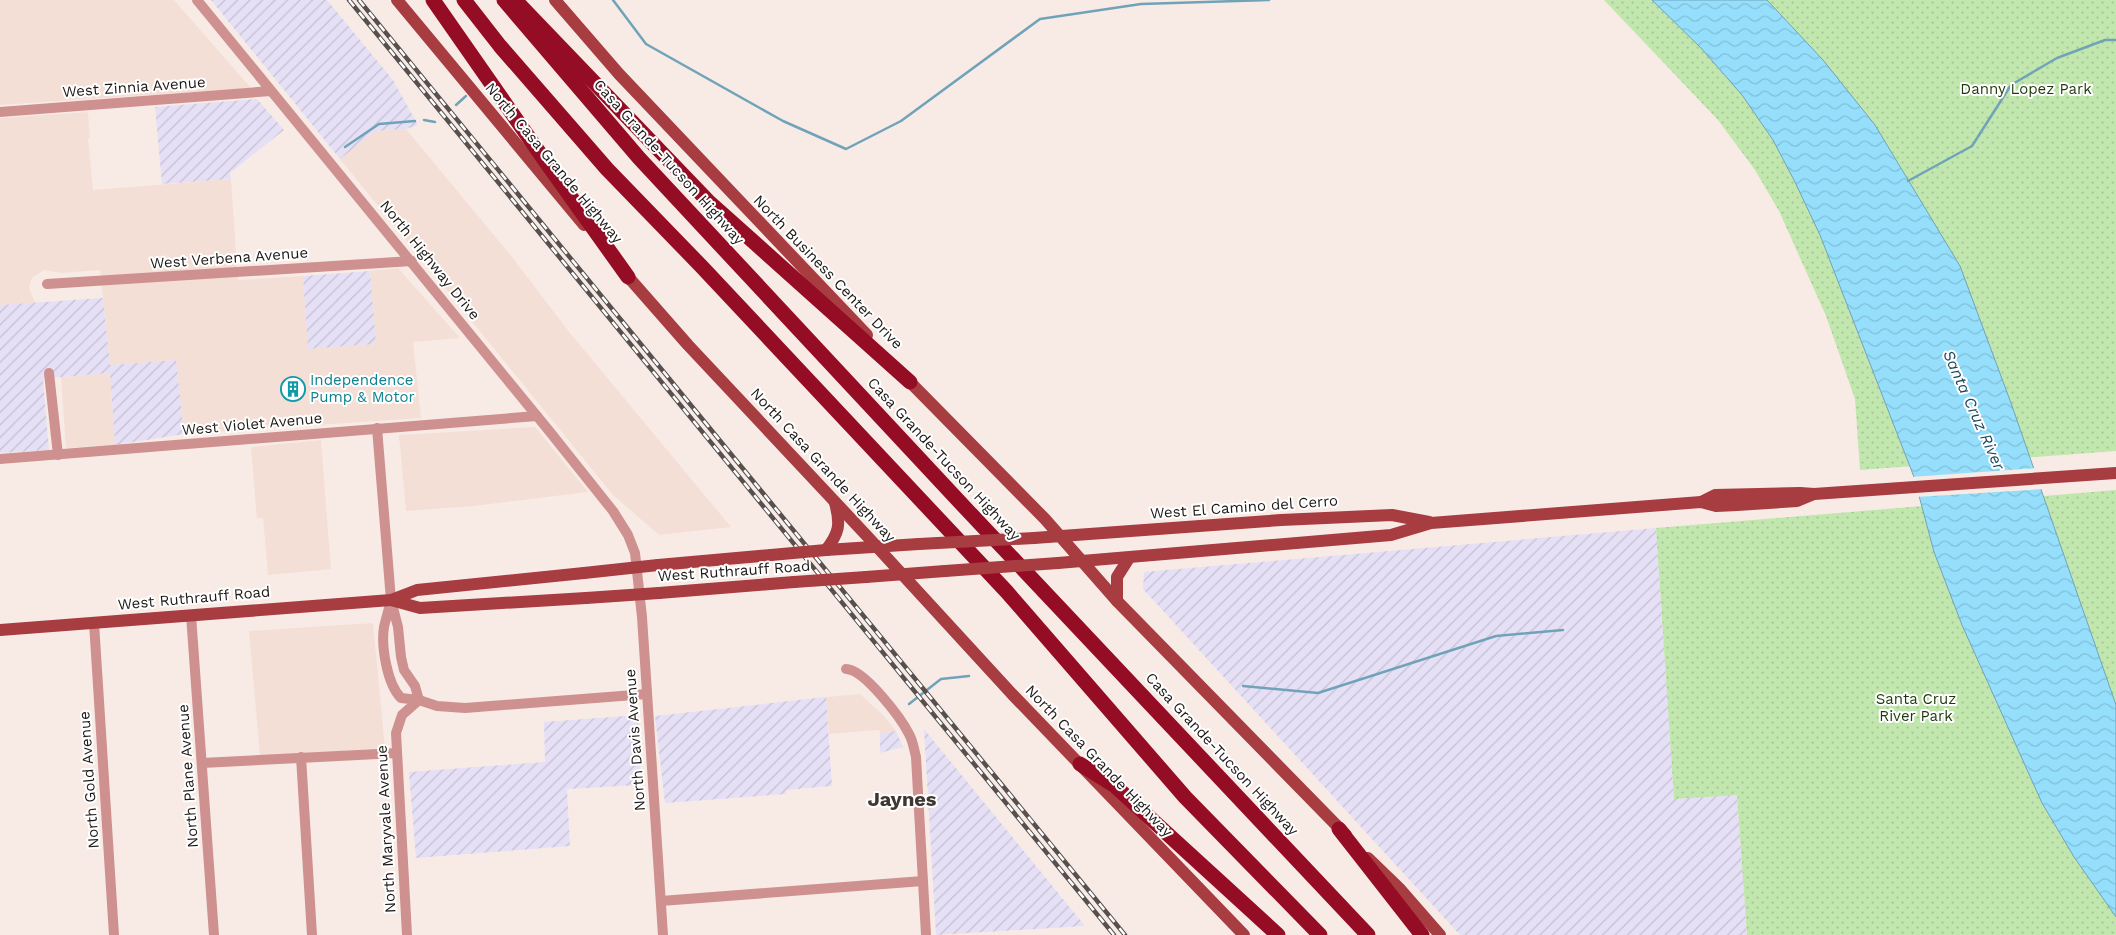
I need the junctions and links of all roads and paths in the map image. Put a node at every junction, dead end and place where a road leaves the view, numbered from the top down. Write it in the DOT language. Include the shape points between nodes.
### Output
graph roads {
  1 [pos="197,0"];
  2 [pos="397,0"];
  3 [pos="433,0"];
  4 [pos="464,0"];
  5 [pos="504,0"];
  6 [pos="515,0"];
  7 [pos="555,0"];
  8 [pos="271,91"];
  9 [pos="0,112"];
  10 [pos="412,261"];
  11 [pos="628,277"];
  12 [pos="48,284"];
  13 [pos="49,374"];
  14 [pos="910,382"];
  15 [pos="537,416"];
  16 [pos="377,428"];
  17 [pos="58,455"];
  18 [pos="0,459"];
  19 [pos="2116,473"];
  20 [pos="835,503"];
  21 [pos="1431,523"];
  22 [pos="1059,536"];
  23 [pos="632,543"];
  24 [pos="877,546"];
  25 [pos="831,548"];
  26 [pos="1129,558"];
  27 [pos="1081,562"];
  28 [pos="901,574"];
  29 [pos="391,600"];
  30 [pos="1117,601"];
  31 [pos="191,615"];
  32 [pos="94,623"];
  33 [pos="0,630"];
  34 [pos="846,669"];
  35 [pos="647,694"];
  36 [pos="419,700"];
  37 [pos="397,753"];
  38 [pos="301,757"];
  39 [pos="202,763"];
  40 [pos="1080,764"];
  41 [pos="1340,829"];
  42 [pos="923,881"];
  43 [pos="661,901"];
  44 [pos="114,935"];
  45 [pos="214,935"];
  46 [pos="312,935"];
  47 [pos="407,935"];
  48 [pos="663,935"];
  49 [pos="926,935"];
  50 [pos="1244,935"];
  51 [pos="1278,935"];
  52 [pos="1320,935"];
  53 [pos="1368,935"];
  54 [pos="1422,935"];
  55 [pos="1440,935"];
  1 -- 8 [label="street, North Highway Drive"];
  2 -- 11 [label="main road, North Casa Grande Highway"];
  3 -- 11 [label="highway"];
  4 -- 52 [label="highway" via="607,169 1001,585 1185,797"];
  5 -- 53 [label="highway, Casa Grande-Tucson Highway" via="646,165"];
  6 -- 14 [label="highway" via="708,200"];
  7 -- 14 [label="main road, North Business Center Drive" via="619,74"];
  8 -- 9 [label="street, West Zinnia Avenue"];
  8 -- 10 [label="street, North Highway Drive"];
  10 -- 12 [label="street, West Verbena Avenue"];
  10 -- 15 [label="street, North Highway Drive"];
  11 -- 20 [label="main road, North Casa Grande Highway"];
  13 -- 17 [label="street"];
  14 -- 22 [label="main road, North Business Center Drive"];
  15 -- 16 [label="street, West Violet Avenue"];
  15 -- 23 [label="street, North Highway Drive" via="614,511"];
  16 -- 17 [label="street, West Violet Avenue"];
  16 -- 29 [label="street"];
  17 -- 18 [label="street, West Violet Avenue"];
  19 -- 21 [label="main road, West El Camino del Cerro" via="1814,494 1797,501 1716,506 1701,502"];
  20 -- 24 [label="main road, North Casa Grande Highway"];
  20 -- 25 [label="main road" via="838,530"];
  21 -- 22 [label="main road, West El Camino del Cerro" via="1392,515"];
  21 -- 26 [label="main road, West El Camino del Cerro" via="1391,534"];
  22 -- 24 [label="main road, West Ruthrauff Road, bridge"];
  22 -- 27 [label="main road, North Business Center Drive"];
  23 -- 35 [label="street, North Davis Avenue" via="642,617"];
  24 -- 25 [label="main road, West Ruthrauff Road"];
  24 -- 28 [label="main road, North Casa Grande Highway"];
  25 -- 29 [label="main road, West Ruthrauff Road, bridge" via="417,590"];
  26 -- 27 [label="main road, West El Camino del Cerro"];
  26 -- 30 [label="main road" via="1117,577"];
  27 -- 28 [label="main road, West Ruthrauff Road, bridge"];
  27 -- 30 [label="main road"];
  28 -- 29 [label="main road, West Ruthrauff Road, bridge" via="420,608"];
  28 -- 40 [label="main road, North Casa Grande Highway"];
  29 -- 31 [label="main road, West Ruthrauff Road"];
  29 -- 36 [label="street" via="403,664"];
  29 -- 36 [label="street" via="384,628 389,680 401,698"];
  30 -- 41 [label="main road"];
  31 -- 32 [label="main road, West Ruthrauff Road"];
  31 -- 39 [label="street, North Plane Avenue"];
  32 -- 33 [label="main road, West Ruthrauff Road"];
  32 -- 44 [label="street, North Gold Avenue"];
  34 -- 42 [label="street" via="852,669 863,677 901,720 910,737 916,757"];
  35 -- 36 [label="street" via="465,708 437,706"];
  35 -- 43 [label="street, North Davis Avenue"];
  36 -- 37 [label="street, North Maryvale Avenue" via="400,719 396,733"];
  37 -- 38 [label="street"];
  37 -- 47 [label="street, North Maryvale Avenue"];
  38 -- 39 [label="street"];
  38 -- 46 [label="street"];
  39 -- 45 [label="street, North Plane Avenue"];
  40 -- 50 [label="main road, North Casa Grande Highway"];
  40 -- 51 [label="highway" via="1115,786"];
  41 -- 54 [label="highway"];
  41 -- 55 [label="main road"];
  42 -- 43 [label="street"];
  42 -- 49 [label="street"];
  43 -- 48 [label="street, North Davis Avenue"];
}
